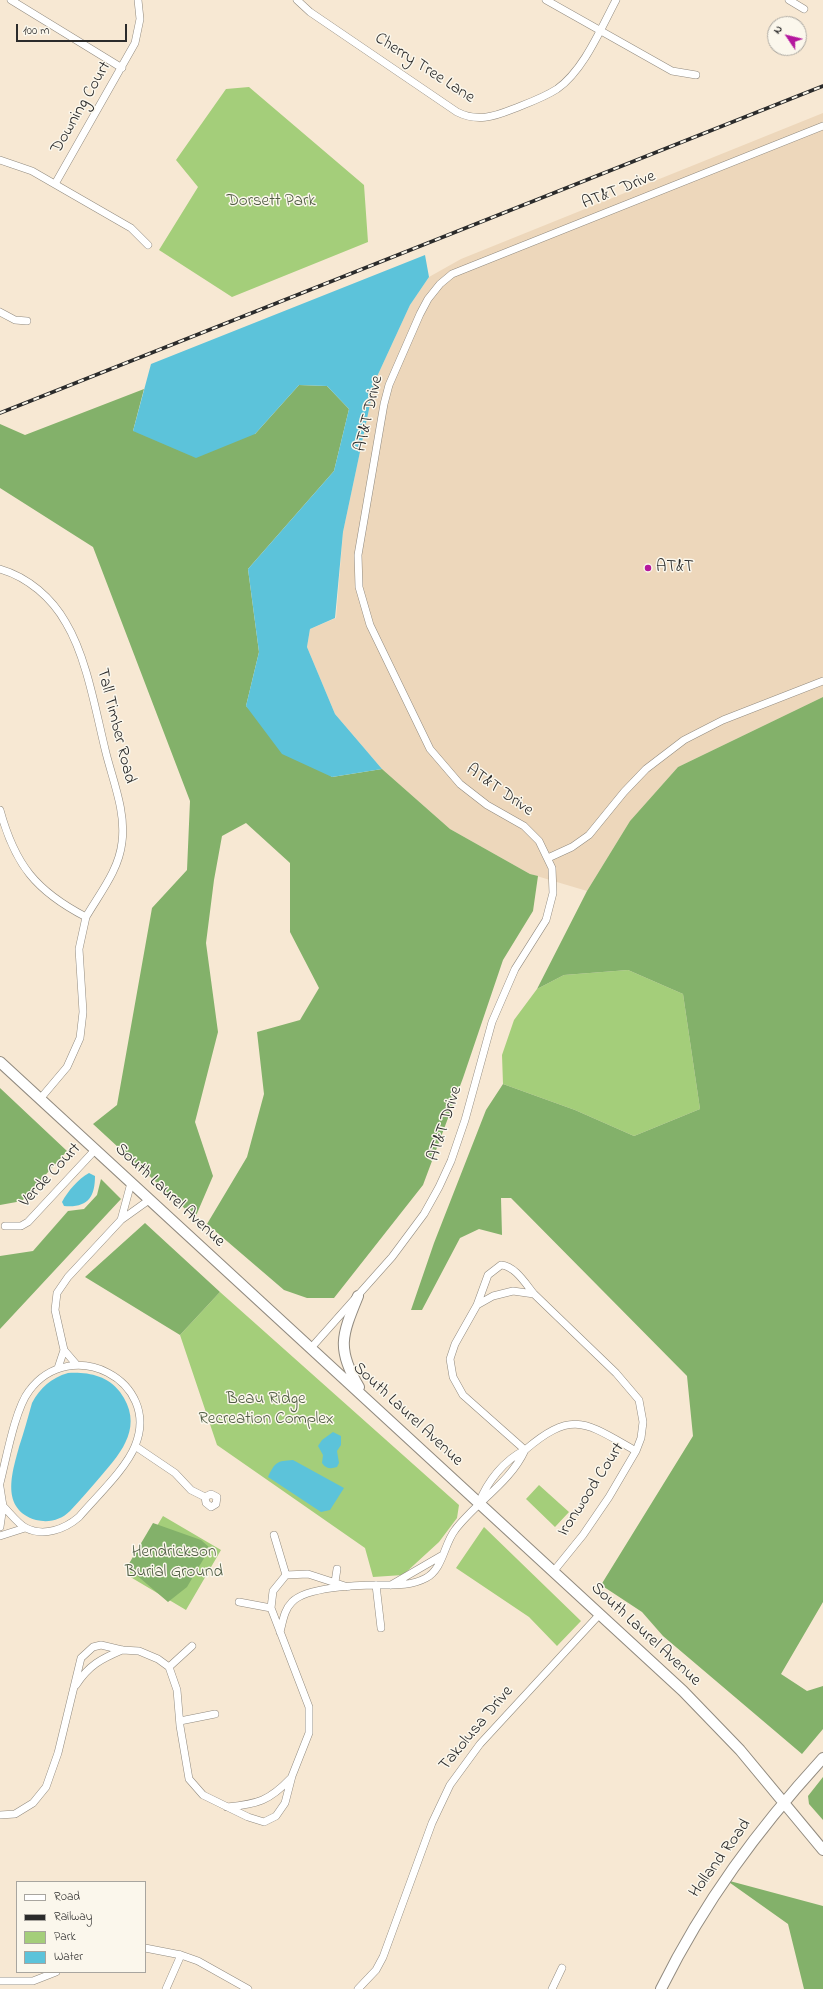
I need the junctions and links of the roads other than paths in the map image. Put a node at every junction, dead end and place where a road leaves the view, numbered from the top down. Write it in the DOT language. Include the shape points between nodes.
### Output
graph roads {
  1 [pos="11,0"];
  2 [pos="138,0"];
  3 [pos="297,0"];
  4 [pos="546,0"];
  5 [pos="616,0"];
  6 [pos="789,0"];
  7 [pos="804,9"];
  8 [pos="599,30"];
  9 [pos="122,68"];
  10 [pos="696,75"];
  11 [pos="823,126"];
  12 [pos="0,160"];
  13 [pos="55,184"];
  14 [pos="148,245"];
  15 [pos="0,312"];
  16 [pos="27,321"];
  17 [pos="0,569"];
  18 [pos="823,682"];
  19 [pos="0,810"];
  20 [pos="548,858"];
  21 [pos="86,918"];
  22 [pos="0,1062"];
  23 [pos="40,1099"];
  24 [pos="95,1150"];
  25 [pos="131,1183"];
  26 [pos="149,1200"];
  27 [pos="121,1220"];
  28 [pos="5,1226"];
  29 [pos="534,1294"];
  30 [pos="358,1296"];
  31 [pos="477,1305"];
  32 [pos="311,1348"];
  33 [pos="64,1350"];
  34 [pos="76,1364"];
  35 [pos="58,1368"];
  36 [pos="367,1399"];
  37 [pos="135,1446"];
  38 [pos="525,1450"];
  39 [pos="636,1451"];
  40 [pos="500,1471"];
  41 [pos="506,1476"];
  42 [pos="0,1483"];
  43 [pos="0,1487"];
  44 [pos="205,1497"];
  45 [pos="479,1503"];
  46 [pos="4,1506"];
  47 [pos="0,1527"];
  48 [pos="25,1528"];
  49 [pos="274,1535"];
  50 [pos="0,1536"];
  51 [pos="441,1556"];
  52 [pos="337,1569"];
  53 [pos="553,1572"];
  54 [pos="286,1575"];
  55 [pos="335,1582"];
  56 [pos="376,1585"];
  57 [pos="391,1585"];
  58 [pos="348,1587"];
  59 [pos="238,1602"];
  60 [pos="271,1608"];
  61 [pos="599,1615"];
  62 [pos="382,1628"];
  63 [pos="280,1632"];
  64 [pos="192,1646"];
  65 [pos="122,1650"];
  66 [pos="169,1667"];
  67 [pos="73,1688"];
  68 [pos="215,1714"];
  69 [pos="180,1720"];
  70 [pos="823,1758"];
  71 [pos="292,1776"];
  72 [pos="783,1802"];
  73 [pos="227,1807"];
  74 [pos="0,1815"];
  75 [pos="823,1850"];
  76 [pos="146,1948"];
  77 [pos="182,1955"];
  78 [pos="562,1968"];
  79 [pos="53,1973"];
  80 [pos="0,1981"];
  81 [pos="166,1989"];
  82 [pos="248,1989"];
  83 [pos="358,1989"];
  84 [pos="552,1989"];
  85 [pos="661,1989"];
  1 -- 9 [label="street"];
  2 -- 9 [label="street, Downing Court" via="140,19 137,37"];
  3 -- 8 [label="street, Cherry Tree Lane" via="310,12 457,112 474,118 496,116 539,99 558,88 579,66"];
  4 -- 8 [label="street"];
  5 -- 8 [label="street, Cherry Tree Lane"];
  6 -- 7 [label="street"];
  8 -- 10 [label="street" via="672,71"];
  9 -- 13 [label="street, Downing Court"];
  11 -- 20 [label="street, AT&T Drive" via="452,274 428,299 389,385 358,555 359,587 370,625 421,732 439,761 473,796 524,826 539,841"];
  12 -- 13 [label="street" via="32,171"];
  13 -- 14 [label="street" via="131,228"];
  15 -- 16 [label="street" via="15,320"];
  17 -- 21 [label="street, Tall Timber Road" via="18,576 42,593 59,611 73,635 94,703 121,812 123,836 119,859"];
  18 -- 20 [label="street" via="723,720 684,740 646,769 589,835 572,847"];
  19 -- 21 [label="street" via="10,842 34,880 52,898"];
  20 -- 30 [label="street, AT&T Drive" via="554,884 549,911 515,969 494,1016 451,1161 439,1187 409,1235"];
  21 -- 23 [label="street, Tall Timber Road" via="79,949 83,1012 80,1038 67,1067"];
  22 -- 23 [label="main road, South Laurel Avenue"];
  23 -- 24 [label="main road, South Laurel Avenue"];
  24 -- 25 [label="main road, South Laurel Avenue"];
  24 -- 28 [label="street, Verde Court" via="28,1222 21,1226"];
  25 -- 26 [label="main road, South Laurel Avenue"];
  25 -- 27 [label="street"];
  26 -- 27 [label="street"];
  26 -- 32 [label="main road, South Laurel Avenue"];
  27 -- 33 [label="street" via="68,1277 57,1293 55,1310"];
  29 -- 31 [label="street" via="513,1291 493,1296"];
  29 -- 31 [label="street, Ironwood Court" via="514,1270 501,1265 488,1275"];
  29 -- 39 [label="street, Ironwood Court" via="616,1372 639,1400 643,1422"];
  30 -- 32 [label="street, AT&T Drive"];
  30 -- 36 [label="main road" via="344,1334 343,1353 352,1376"];
  31 -- 38 [label="street, Ironwood Court" via="455,1344 450,1359 453,1377 464,1395"];
  32 -- 36 [label="main road, South Laurel Avenue"];
  33 -- 34 [label="street"];
  33 -- 35 [label="street"];
  34 -- 35 [label="street"];
  34 -- 37 [label="street" via="98,1368 127,1388 139,1419"];
  35 -- 42 [label="street" via="36,1382 27,1393 20,1408"];
  36 -- 45 [label="main road, South Laurel Avenue"];
  37 -- 44 [label="street" via="175,1473 191,1490"];
  37 -- 48 [label="street" via="127,1460 72,1523 46,1532"];
  38 -- 39 [label="street" via="543,1435 561,1426 578,1423 600,1431"];
  38 -- 40 [label="street" via="513,1456"];
  38 -- 41 [label="street"];
  39 -- 53 [label="street, Ironwood Court" via="583,1535"];
  40 -- 41 [label="street"];
  40 -- 45 [label="street" via="485,1488"];
  41 -- 45 [label="street" via="490,1495"];
  43 -- 46 [label="street"];
  45 -- 51 [label="street" via="453,1532"];
  45 -- 53 [label="main road, South Laurel Avenue"];
  46 -- 47 [label="street"];
  46 -- 48 [label="street"];
  48 -- 50 [label="street"];
  49 -- 54 [label="street"];
  51 -- 57 [label="street"];
  51 -- 57 [label="street" via="432,1574 424,1579"];
  52 -- 55 [label="street"];
  53 -- 61 [label="main road, South Laurel Avenue"];
  54 -- 55 [label="street" via="308,1574"];
  54 -- 60 [label="street" via="273,1590"];
  55 -- 58 [label="street"];
  56 -- 57 [label="street"];
  56 -- 58 [label="street"];
  56 -- 62 [label="street"];
  58 -- 63 [label="street" via="314,1592 293,1601 286,1611"];
  59 -- 60 [label="street"];
  60 -- 63 [label="street"];
  61 -- 72 [label="main road, South Laurel Avenue" via="716,1724"];
  61 -- 83 [label="street, Takolusa Drive" via="462,1766 438,1808 380,1964"];
  63 -- 71 [label="street" via="309,1707 309,1733"];
  64 -- 66 [label="street"];
  65 -- 66 [label="street" via="139,1651"];
  65 -- 67 [label="street" via="97,1661"];
  65 -- 67 [label="street" via="101,1645 88,1650 81,1658"];
  66 -- 69 [label="street" via="177,1690"];
  67 -- 74 [label="street" via="58,1753 46,1787 33,1803 14,1814"];
  68 -- 69 [label="street"];
  69 -- 73 [label="street" via="189,1779 203,1795"];
  70 -- 72 [label="main road, Holland Road"];
  71 -- 73 [label="street" via="278,1792 262,1802"];
  71 -- 73 [label="street" via="285,1803 276,1816 264,1822"];
  72 -- 75 [label="main road, South Laurel Avenue"];
  72 -- 85 [label="main road, Holland Road" via="716,1890 680,1950"];
  76 -- 77 [label="street"];
  77 -- 81 [label="street"];
  77 -- 82 [label="street"];
  78 -- 84 [label="street"];
  79 -- 80 [label="street" via="33,1981"];
}
